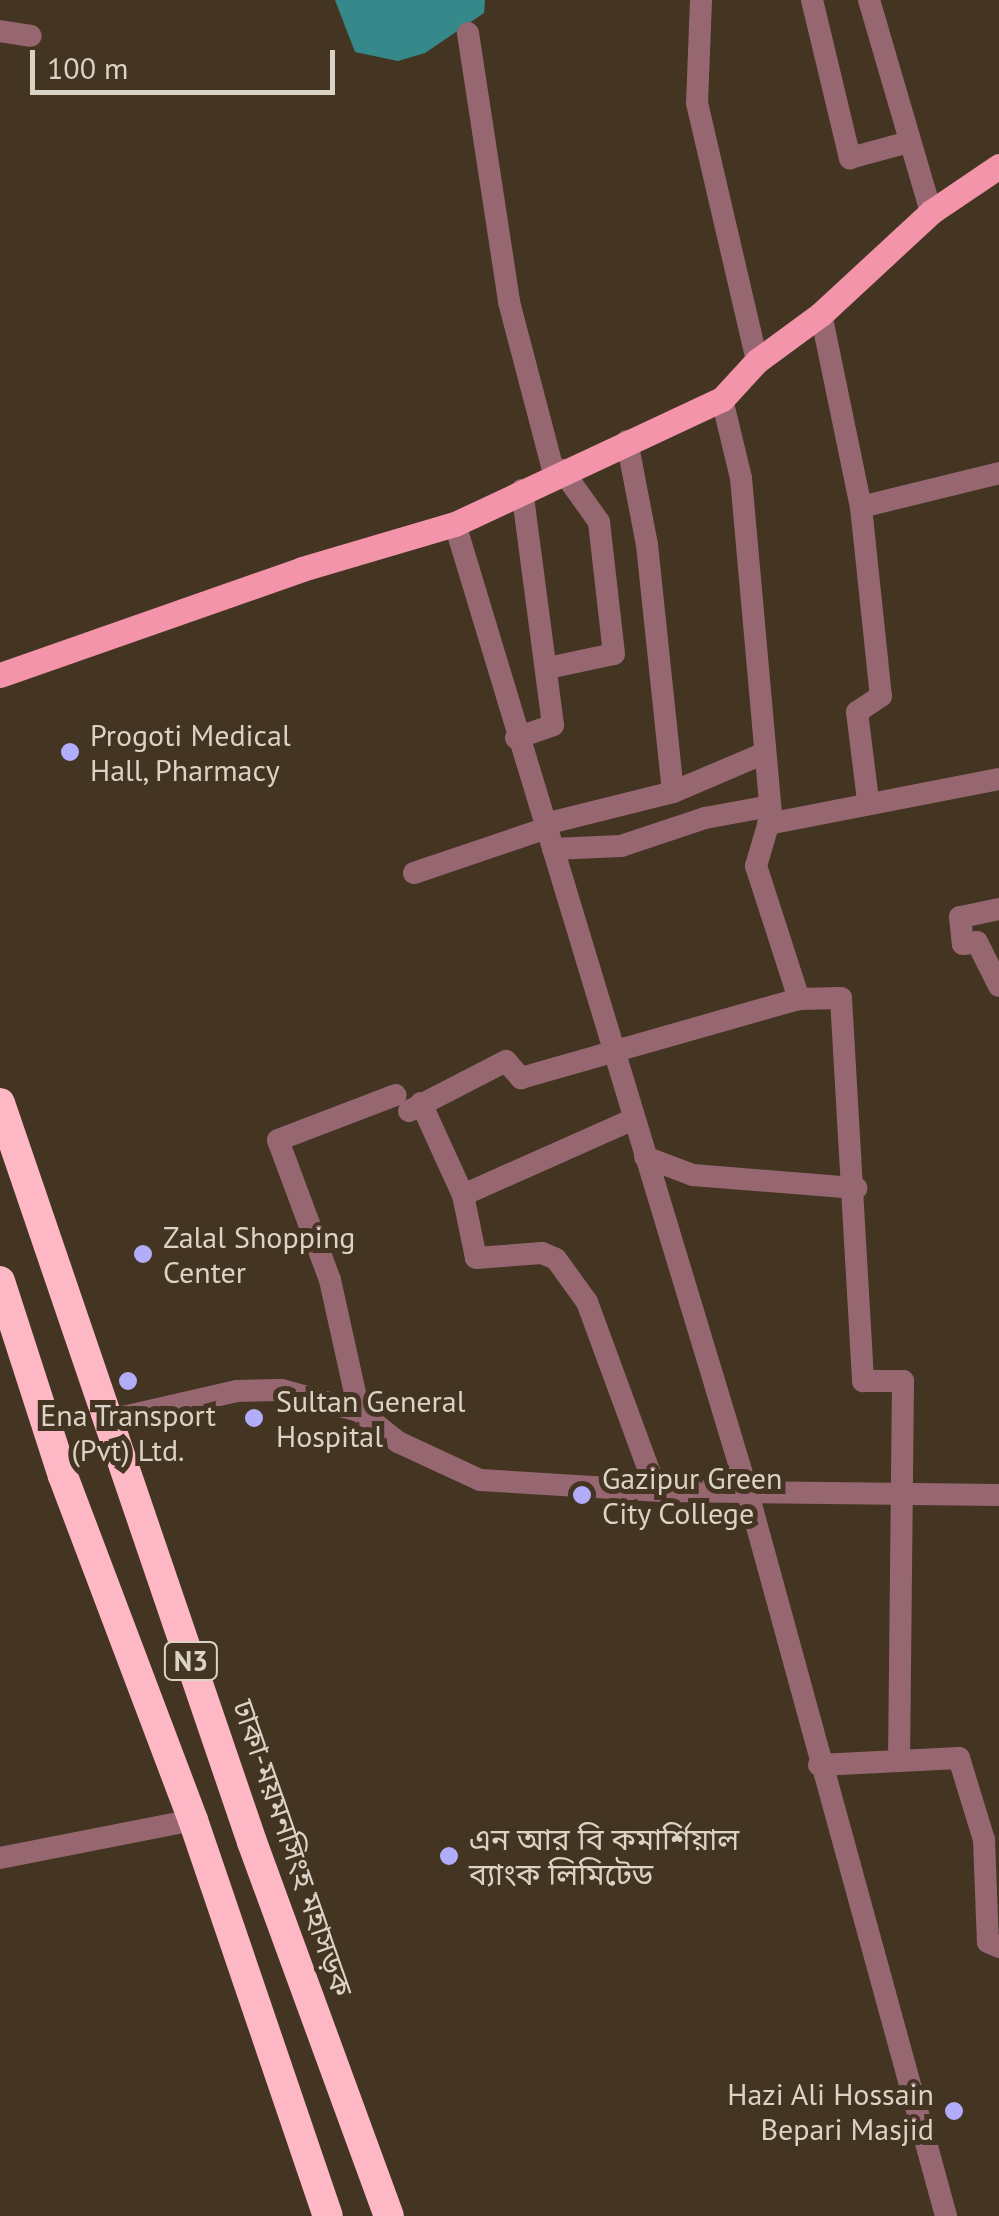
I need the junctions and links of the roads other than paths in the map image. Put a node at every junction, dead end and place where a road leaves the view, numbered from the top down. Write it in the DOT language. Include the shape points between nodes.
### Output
graph roads {
  1 [pos="701,0"];
  2 [pos="812,0"];
  3 [pos="868,0"];
  4 [pos="0,31"];
  5 [pos="468,33"];
  6 [pos="30,36"];
  7 [pos="910,142"];
  8 [pos="999,166"];
  9 [pos="931,212"];
  10 [pos="821,314"];
  11 [pos="757,361"];
  12 [pos="722,399"];
  13 [pos="628,441"];
  14 [pos="558,472"];
  15 [pos="999,474"];
  16 [pos="522,490"];
  17 [pos="860,508"];
  18 [pos="455,524"];
  19 [pos="548,668"];
  20 [pos="0,675"];
  21 [pos="516,738"];
  22 [pos="765,752"];
  23 [pos="999,779"];
  24 [pos="672,792"];
  25 [pos="868,800"];
  26 [pos="769,815"];
  27 [pos="548,834"];
  28 [pos="414,873"];
  29 [pos="999,910"];
  30 [pos="999,986"];
  31 [pos="799,999"];
  32 [pos="614,1050"];
  33 [pos="0,1103"];
  34 [pos="409,1103"];
  35 [pos="634,1119"];
  36 [pos="645,1157"];
  37 [pos="856,1188"];
  38 [pos="462,1196"];
  39 [pos="0,1281"];
  40 [pos="359,1411"];
  41 [pos="110,1420"];
  42 [pos="656,1490"];
  43 [pos="747,1490"];
  44 [pos="902,1491"];
  45 [pos="999,1495"];
  46 [pos="899,1760"];
  47 [pos="819,1765"];
  48 [pos="193,1820"];
  49 [pos="0,1858"];
  50 [pos="999,1947"];
  51 [pos="328,2216"];
  52 [pos="389,2216"];
  53 [pos="946,2216"];
  1 -- 11 [label="street" via="697,103"];
  2 -- 7 [label="street" via="850,158"];
  3 -- 7 [label="street"];
  4 -- 6 [label="street"];
  5 -- 14 [label="street" via="509,302"];
  7 -- 9 [label="street"];
  8 -- 9 [label="main road"];
  9 -- 10 [label="main road"];
  10 -- 11 [label="main road"];
  10 -- 17 [label="street"];
  11 -- 12 [label="main road"];
  12 -- 13 [label="main road"];
  12 -- 22 [label="street" via="742,478"];
  13 -- 14 [label="main road"];
  13 -- 24 [label="street" via="647,545"];
  14 -- 16 [label="main road"];
  14 -- 19 [label="street" via="599,522 614,654"];
  15 -- 17 [label="street"];
  16 -- 18 [label="main road"];
  16 -- 19 [label="street"];
  17 -- 25 [label="street" via="881,696 857,712"];
  18 -- 20 [label="main road" via="302,569 153,627"];
  18 -- 21 [label="street"];
  19 -- 21 [label="street" via="553,725"];
  21 -- 27 [label="street"];
  22 -- 24 [label="street"];
  22 -- 26 [label="street"];
  23 -- 25 [label="street" via="898,802"];
  24 -- 27 [label="street"];
  25 -- 26 [label="street"];
  26 -- 27 [label="street" via="705,818 621,846"];
  26 -- 31 [label="street" via="756,866"];
  27 -- 28 [label="street"];
  27 -- 32 [label="street"];
  29 -- 30 [label="street" via="960,918 963,944 977,942"];
  31 -- 32 [label="street"];
  31 -- 37 [label="street" via="841,998"];
  32 -- 34 [label="street" via="521,1078 506,1061"];
  32 -- 35 [label="street"];
  33 -- 41 [label="highway, ঢাকা-ময়মনসিংহ মহাসড়ক / N3"];
  34 -- 38 [label="street"];
  34 -- 40 [label="street" via="278,1140 330,1280"];
  35 -- 36 [label="street"];
  35 -- 38 [label="street"];
  36 -- 37 [label="street" via="693,1175"];
  36 -- 43 [label="street"];
  37 -- 44 [label="street" via="863,1380 903,1381"];
  38 -- 42 [label="street" via="476,1258 542,1254 571,1276 606,1350"];
  39 -- 48 [label="highway, N3" via="63,1476"];
  40 -- 41 [label="street" via="282,1390 237,1391"];
  40 -- 42 [label="street" via="398,1442 480,1480"];
  41 -- 52 [label="highway, ঢাকা-ময়মনসিংহ মহাসড়ক / N3" via="252,1842"];
  42 -- 43 [label="street"];
  43 -- 44 [label="street"];
  43 -- 47 [label="street"];
  44 -- 45 [label="street"];
  44 -- 46 [label="street"];
  46 -- 47 [label="street"];
  46 -- 50 [label="street" via="959,1758 984,1840 988,1942"];
  47 -- 53 [label="street"];
  48 -- 49 [label="street"];
  48 -- 51 [label="highway, N3"];
}
